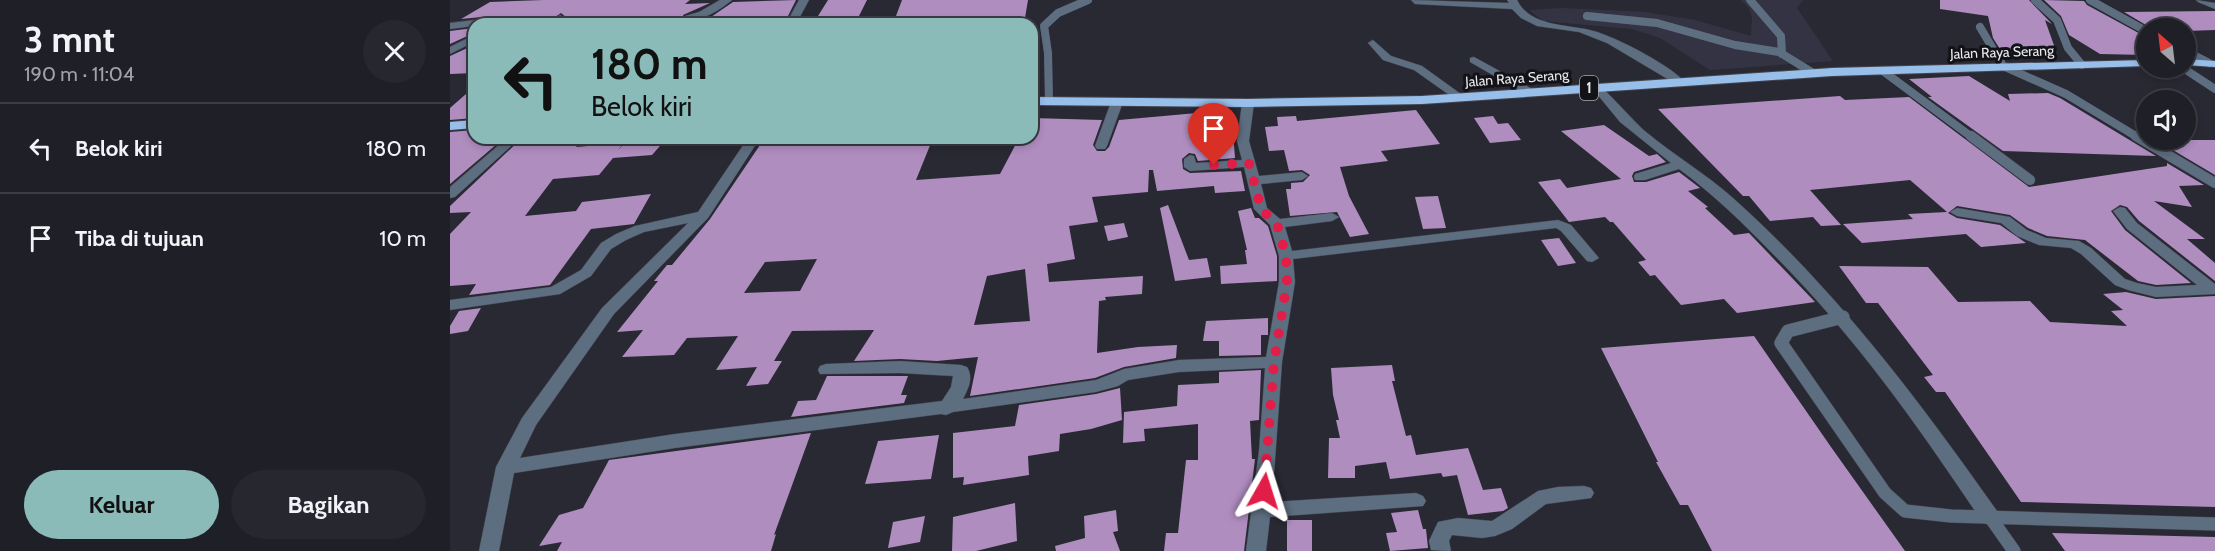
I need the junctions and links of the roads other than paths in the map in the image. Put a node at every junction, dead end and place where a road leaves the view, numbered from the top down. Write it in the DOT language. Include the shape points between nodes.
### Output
graph roads {
  1 [pos="706,0"];
  2 [pos="719,0"];
  3 [pos="727,0"];
  4 [pos="804,0"];
  5 [pos="1088,0"];
  6 [pos="1750,0"];
  7 [pos="2035,0"];
  8 [pos="2090,0"];
  9 [pos="2201,0"];
  10 [pos="1416,1"];
  11 [pos="1514,3"];
  12 [pos="2215,6"];
  13 [pos="690,16"];
  14 [pos="1587,16"];
  15 [pos="794,18"];
  16 [pos="468,24"];
  17 [pos="2136,25"];
  18 [pos="450,26"];
  19 [pos="1980,27"];
  20 [pos="1372,43"];
  21 [pos="1782,54"];
  22 [pos="2196,56"];
  23 [pos="1474,60"];
  24 [pos="2136,63"];
  25 [pos="2196,63"];
  26 [pos="2212,63"];
  27 [pos="2082,65"];
  28 [pos="2003,66"];
  29 [pos="1883,71"];
  30 [pos="1813,73"];
  31 [pos="2196,77"];
  32 [pos="1680,82"];
  33 [pos="1598,88"];
  34 [pos="2215,89"];
  35 [pos="1530,92"];
  36 [pos="1459,97"];
  37 [pos="1038,101"];
  38 [pos="1049,101"];
  39 [pos="1118,102"];
  40 [pos="1248,103"];
  41 [pos="468,124"];
  42 [pos="450,126"];
  43 [pos="507,144"];
  44 [pos="750,144"];
  45 [pos="1101,146"];
  46 [pos="1190,159"];
  47 [pos="1249,163"];
  48 [pos="1680,164"];
  49 [pos="1302,176"];
  50 [pos="1640,177"];
  51 [pos="2030,180"];
  52 [pos="1253,181"];
  53 [pos="2215,183"];
  54 [pos="450,194"];
  55 [pos="1957,212"];
  56 [pos="2120,212"];
  57 [pos="703,215"];
  58 [pos="1332,217"];
  59 [pos="1277,224"];
  60 [pos="1286,256"];
  61 [pos="1592,258"];
  62 [pos="2213,289"];
  63 [pos="450,305"];
  64 [pos="1843,317"];
  65 [pos="1274,362"];
  66 [pos="826,370"];
  67 [pos="945,409"];
  68 [pos="506,467"];
  69 [pos="1584,494"];
  70 [pos="1416,501"];
  71 [pos="1263,510"];
  72 [pos="1990,517"];
  73 [pos="2215,524"];
  74 [pos="489,551"];
  75 [pos="1256,551"];
  76 [pos="1441,551"];
  77 [pos="1449,551"];
  78 [pos="2014,551"];
  1 -- 2 [label="street"];
  3 -- 13 [label="street" via="701,15"];
  4 -- 15 [label="street"];
  5 -- 38 [label="lane" via="1063,9 1044,26"];
  6 -- 21 [label="lane" via="1781,36"];
  7 -- 27 [label="lane" via="2057,20 2068,48"];
  8 -- 17 [label="lane"];
  9 -- 12 [label="street"];
  10 -- 11 [label="street" via="1487,6"];
  11 -- 32 [label="street" via="1525,17 1537,23 1603,37"];
  14 -- 21 [label="lane" via="1657,23"];
  16 -- 18 [label="street"];
  19 -- 28 [label="lane"];
  20 -- 36 [label="street" via="1387,58 1418,68"];
  21 -- 30 [label="lane"];
  22 -- 26 [label="lane"];
  23 -- 35 [label="street"];
  24 -- 27 [label="highway, Jalan Raya Serang / 1"];
  25 -- 26 [label="highway"];
  27 -- 28 [label="highway, Jalan Raya Serang / 1"];
  28 -- 29 [label="highway, Jalan Raya Serang / 1"];
  28 -- 53 [label="lane" via="2083,103"];
  29 -- 30 [label="highway, Jalan Raya Serang / 1"];
  29 -- 51 [label="lane"];
  30 -- 32 [label="highway, Jalan Raya Serang / 1"];
  31 -- 34 [label="lane"];
  32 -- 33 [label="highway, Jalan Raya Serang / 1"];
  33 -- 35 [label="highway, Jalan Raya Serang / 1"];
  33 -- 48 [label="street" via="1626,122"];
  35 -- 36 [label="highway, Jalan Raya Serang / 1"];
  36 -- 40 [label="highway, Jalan Raya Serang / 1"];
  37 -- 38 [label="highway, Jalan Raya Serang / 1"];
  38 -- 39 [label="highway, Jalan Raya Serang / 1"];
  39 -- 40 [label="highway, Jalan Raya Serang / 1"];
  39 -- 45 [label="street"];
  40 -- 47 [label="street" via="1243,141"];
  41 -- 42 [label="highway"];
  43 -- 54 [label="street"];
  44 -- 57 [label="street"];
  46 -- 47 [label="street" via="1190,167"];
  47 -- 52 [label="street"];
  48 -- 50 [label="street"];
  48 -- 64 [label="street" via="1742,214"];
  49 -- 52 [label="street"];
  52 -- 59 [label="street" via="1261,209"];
  55 -- 62 [label="street" via="2005,220 2044,242 2074,244 2120,282 2133,287 2156,292"];
  56 -- 62 [label="street" via="2132,226"];
  57 -- 63 [label="street" via="621,237 606,246 586,273 555,291"];
  57 -- 68 [label="street" via="608,311 528,423"];
  58 -- 59 [label="street"];
  59 -- 60 [label="street"];
  60 -- 61 [label="street" via="1558,224"];
  60 -- 65 [label="street" via="1287,282"];
  64 -- 72 [label="street" via="1910,399"];
  64 -- 72 [label="lane" via="1788,331 1781,343 1885,493 1905,511"];
  65 -- 67 [label="street" via="1179,366 1124,375 1096,386"];
  65 -- 71 [label="street"];
  66 -- 67 [label="street" via="900,367 961,371 958,391"];
  67 -- 68 [label="street" via="686,440"];
  68 -- 74 [label="street"];
  69 -- 76 [label="street" via="1544,497 1488,530 1459,525 1445,528 1440,539"];
  70 -- 71 [label="street"];
  71 -- 75 [label="street"];
  72 -- 73 [label="lane"];
  72 -- 78 [label="lane"];
  76 -- 77 [label="street"];
}
